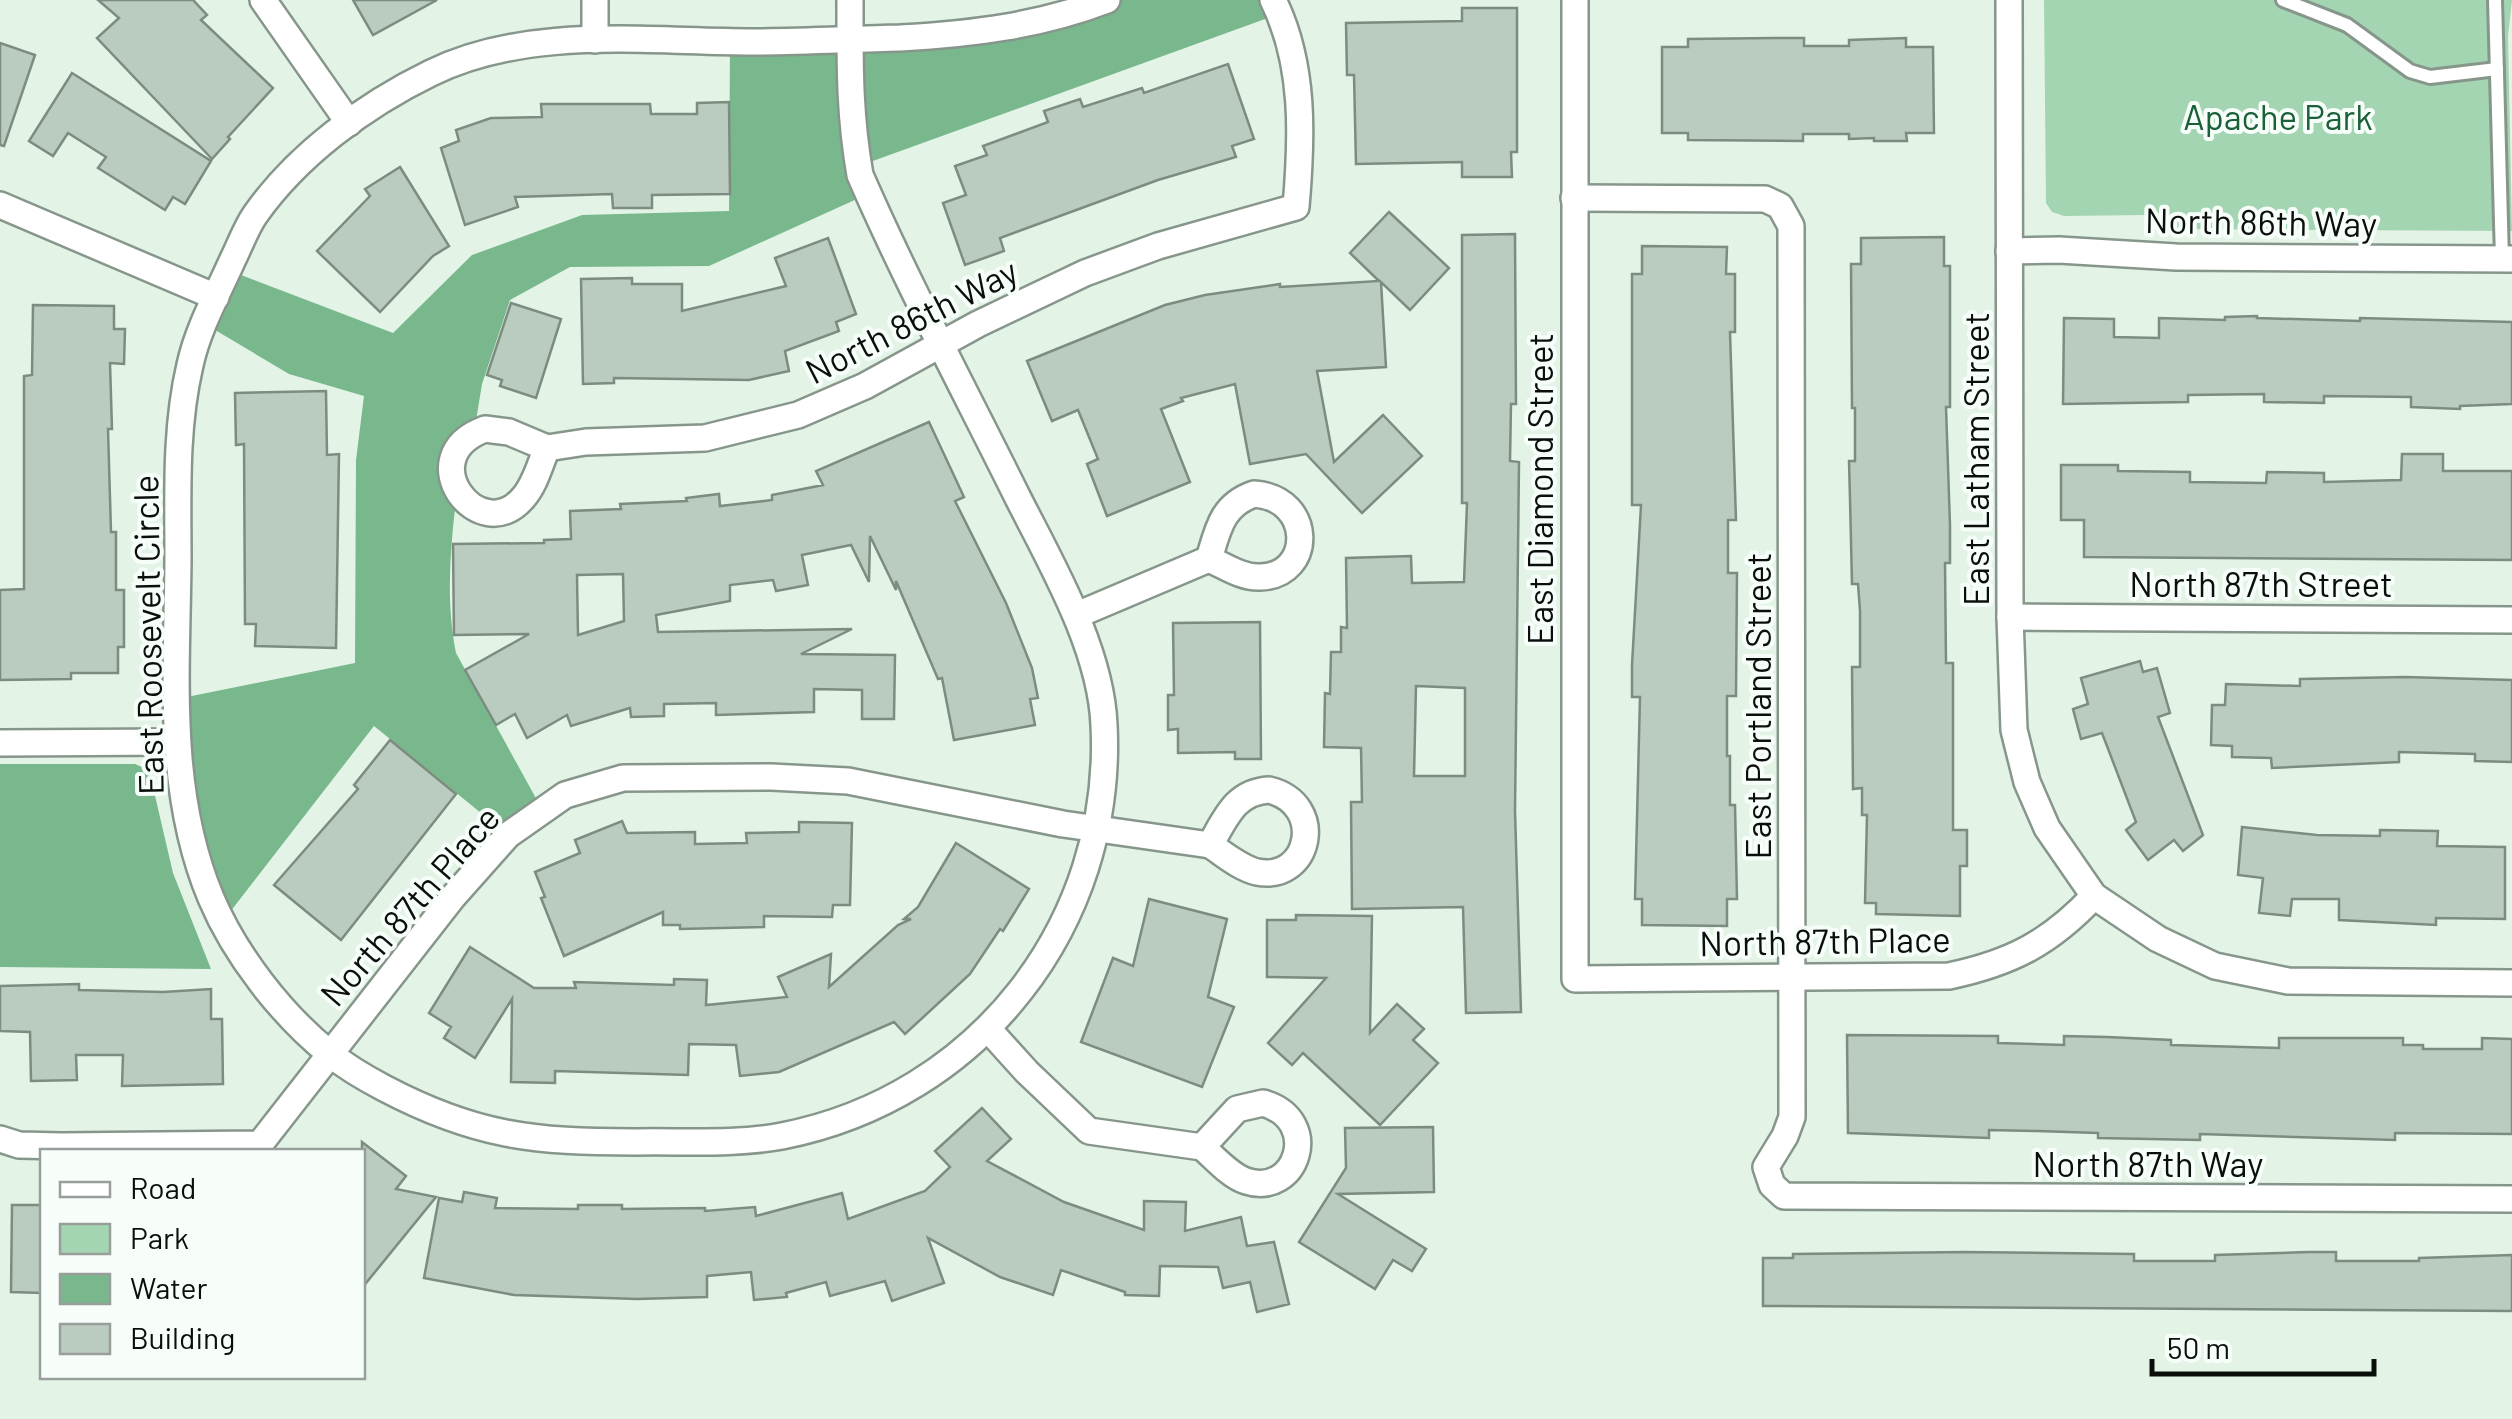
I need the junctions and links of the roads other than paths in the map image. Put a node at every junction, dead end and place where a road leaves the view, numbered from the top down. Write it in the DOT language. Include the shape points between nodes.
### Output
graph roads {
  1 [pos="263,0"];
  2 [pos="595,0"];
  3 [pos="850,0"];
  4 [pos="1107,0"];
  5 [pos="1273,0"];
  6 [pos="1575,0"];
  7 [pos="2009,0"];
  8 [pos="2284,0"];
  9 [pos="2495,0"];
  10 [pos="850,39"];
  11 [pos="595,40"];
  12 [pos="2496,69"];
  13 [pos="349,122"];
  14 [pos="1574,198"];
  15 [pos="0,204"];
  16 [pos="2009,251"];
  17 [pos="2507,259"];
  18 [pos="216,297"];
  19 [pos="942,344"];
  20 [pos="547,448"];
  21 [pos="1209,559"];
  22 [pos="1077,615"];
  23 [pos="2010,617"];
  24 [pos="2512,620"];
  25 [pos="177,742"];
  26 [pos="0,743"];
  27 [pos="1098,829"];
  28 [pos="1210,845"];
  29 [pos="2094,896"];
  30 [pos="1575,979"];
  31 [pos="1793,979"];
  32 [pos="2512,983"];
  33 [pos="989,1030"];
  34 [pos="329,1053"];
  35 [pos="0,1138"];
  36 [pos="1202,1147"];
  37 [pos="1784,1196"];
  38 [pos="2512,1199"];
  1 -- 13 [label="street"];
  2 -- 11 [label="street"];
  3 -- 10 [label="street"];
  4 -- 10 [label="street, East Roosevelt Circle" via="982,33"];
  5 -- 19 [label="street, North 86th Way" via="1298,76 1296,207 1085,273"];
  6 -- 14 [label="street, East Diamond Street"];
  7 -- 16 [label="street, East Latham Street"];
  8 -- 12 [label="lane" via="2348,25 2410,72 2430,77"];
  9 -- 12 [label="lane"];
  10 -- 11 [label="street, East Roosevelt Circle"];
  10 -- 19 [label="street" via="850,113 860,176"];
  11 -- 13 [label="street, East Roosevelt Circle" via="506,47 433,72"];
  12 -- 17 [label="lane"];
  13 -- 18 [label="street, East Roosevelt Circle" via="252,218"];
  14 -- 30 [label="street, East Diamond Street"];
  14 -- 31 [label="street, East Portland Street" via="1765,198 1780,206 1792,226"];
  15 -- 18 [label="street"];
  16 -- 17 [label="street, North 86th Way"];
  16 -- 23 [label="street, East Latham Street"];
  18 -- 25 [label="street, East Roosevelt Circle" via="192,356 179,425"];
  19 -- 20 [label="street, North 86th Way" via="865,386 748,429"];
  19 -- 22 [label="street"];
  21 -- 22 [label="street"];
  22 -- 27 [label="street, East Roosevelt Circle" via="1104,712"];
  23 -- 24 [label="street, North 87th Street"];
  23 -- 29 [label="street, East Latham Street" via="2014,730 2027,782 2048,828"];
  25 -- 26 [label="street"];
  25 -- 34 [label="street, East Roosevelt Circle" via="186,818 211,898 246,959"];
  27 -- 28 [label="street, North 87th Place"];
  27 -- 33 [label="street, East Roosevelt Circle" via="1051,949"];
  27 -- 34 [label="street, North 87th Place" via="848,781 623,778 565,796 508,836"];
  29 -- 31 [label="street, North 87th Place" via="2065,927 2001,964 1948,976"];
  29 -- 32 [label="street" via="2158,940 2250,975"];
  30 -- 31 [label="street, North 87th Place"];
  31 -- 37 [label="street, East Portland Street" via="1792,1116 1766,1167"];
  33 -- 34 [label="street, East Roosevelt Circle" via="937,1072 848,1118 779,1137 724,1141 562,1142 490,1132 428,1112"];
  33 -- 36 [label="street" via="1089,1131"];
  34 -- 35 [label="street, North 87th Place" via="260,1144 62,1146"];
  37 -- 38 [label="street, North 87th Way"];
}
